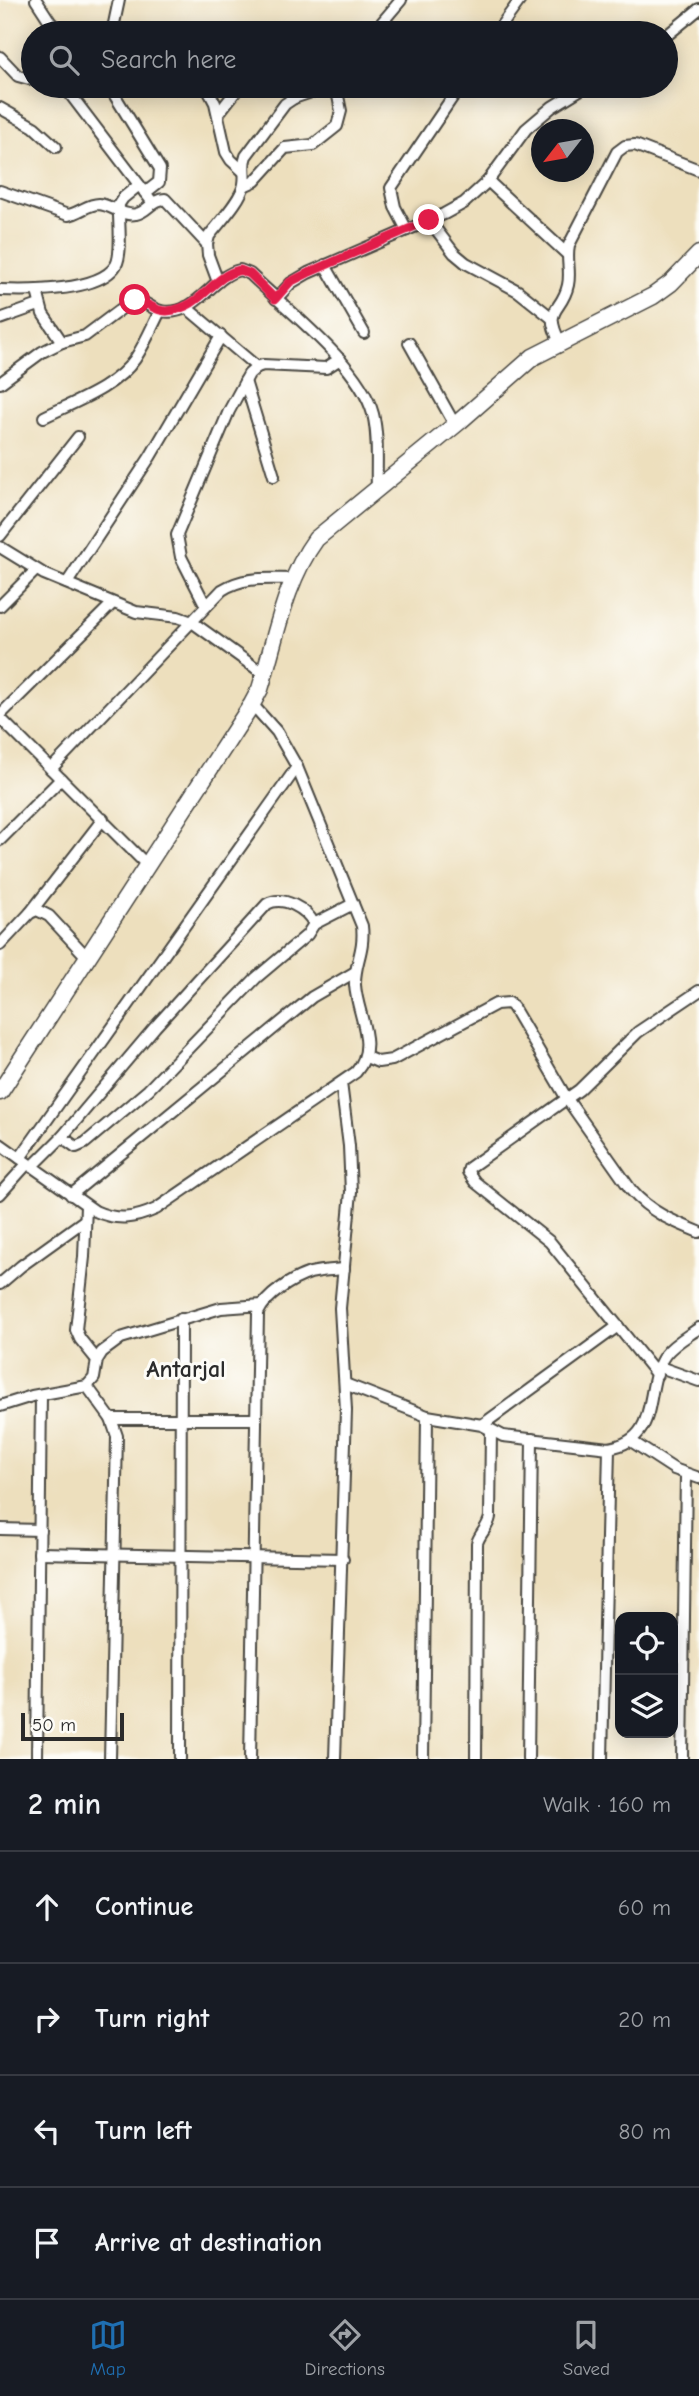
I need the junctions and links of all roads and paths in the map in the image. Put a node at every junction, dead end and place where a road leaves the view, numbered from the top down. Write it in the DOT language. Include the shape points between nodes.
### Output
graph roads {
  1 [pos="36,0"];
  2 [pos="119,0"];
  3 [pos="401,0"];
  4 [pos="520,0"];
  5 [pos="699,9"];
  6 [pos="50,21"];
  7 [pos="115,21"];
  8 [pos="383,21"];
  9 [pos="505,21"];
  10 [pos="678,26"];
  11 [pos="0,57"];
  12 [pos="21,77"];
  13 [pos="73,98"];
  14 [pos="116,98"];
  15 [pos="211,98"];
  16 [pos="231,98"];
  17 [pos="294,98"];
  18 [pos="338,98"];
  19 [pos="452,98"];
  20 [pos="567,98"];
  21 [pos="0,108"];
  22 [pos="218,114"];
  23 [pos="56,147"];
  24 [pos="699,170"];
  25 [pos="243,171"];
  26 [pos="488,181"];
  27 [pos="244,186"];
  28 [pos="142,189"];
  29 [pos="0,191"];
  30 [pos="153,203"];
  31 [pos="119,211"];
  32 [pos="429,220"];
  33 [pos="407,230"];
  34 [pos="207,244"];
  35 [pos="567,254"];
  36 [pos="699,254"];
  37 [pos="325,265"];
  38 [pos="218,282"];
  39 [pos="0,290"];
  40 [pos="37,292"];
  41 [pos="275,299"];
  42 [pos="39,305"];
  43 [pos="186,307"];
  44 [pos="160,311"];
  45 [pos="552,318"];
  46 [pos="0,319"];
  47 [pos="364,333"];
  48 [pos="221,336"];
  49 [pos="62,342"];
  50 [pos="560,342"];
  51 [pos="409,344"];
  52 [pos="340,359"];
  53 [pos="257,367"];
  54 [pos="245,381"];
  55 [pos="0,383"];
  56 [pos="44,417"];
  57 [pos="455,425"];
  58 [pos="78,437"];
  59 [pos="274,476"];
  60 [pos="377,490"];
  61 [pos="0,536"];
  62 [pos="0,547"];
  63 [pos="36,570"];
  64 [pos="292,579"];
  65 [pos="67,583"];
  66 [pos="113,603"];
  67 [pos="0,606"];
  68 [pos="206,606"];
  69 [pos="192,622"];
  70 [pos="264,674"];
  71 [pos="252,704"];
  72 [pos="2,723"];
  73 [pos="297,767"];
  74 [pos="51,769"];
  75 [pos="61,779"];
  76 [pos="103,819"];
  77 [pos="0,840"];
  78 [pos="147,865"];
  79 [pos="353,904"];
  80 [pos="30,913"];
  81 [pos="314,925"];
  82 [pos="0,945"];
  83 [pos="87,957"];
  84 [pos="355,972"];
  85 [pos="698,994"];
  86 [pos="366,1057"];
  87 [pos="341,1083"];
  88 [pos="0,1092"];
  89 [pos="566,1099"];
  90 [pos="62,1137"];
  91 [pos="0,1144"];
  92 [pos="26,1163"];
  93 [pos="0,1194"];
  94 [pos="71,1195"];
  95 [pos="86,1206"];
  96 [pos="85,1220"];
  97 [pos="699,1232"];
  98 [pos="344,1269"];
  99 [pos="0,1284"];
  100 [pos="262,1305"];
  101 [pos="181,1320"];
  102 [pos="618,1326"];
  103 [pos="699,1328"];
  104 [pos="97,1360"];
  105 [pos="659,1371"];
  106 [pos="699,1381"];
  107 [pos="345,1384"];
  108 [pos="87,1386"];
  109 [pos="41,1395"];
  110 [pos="0,1406"];
  111 [pos="427,1416"];
  112 [pos="111,1419"];
  113 [pos="181,1419"];
  114 [pos="255,1419"];
  115 [pos="486,1427"];
  116 [pos="532,1439"];
  117 [pos="631,1441"];
  118 [pos="609,1448"];
  119 [pos="686,1475"];
  120 [pos="699,1478"];
  121 [pos="0,1529"];
  122 [pos="40,1530"];
  123 [pos="39,1553"];
  124 [pos="114,1555"];
  125 [pos="181,1556"];
  126 [pos="253,1558"];
  127 [pos="343,1559"];
  128 [pos="37,1759"];
  129 [pos="110,1759"];
  130 [pos="180,1759"];
  131 [pos="250,1759"];
  132 [pos="335,1759"];
  133 [pos="424,1759"];
  134 [pos="476,1759"];
  135 [pos="528,1759"];
  136 [pos="602,1759"];
  137 [pos="682,1759"];
  1 -- 6 [label="street"];
  2 -- 7 [label="street"];
  3 -- 8 [label="street"];
  4 -- 9 [label="street"];
  5 -- 10 [label="street"];
  11 -- 12 [label="street"];
  13 -- 28 [label="street"];
  14 -- 28 [label="street" via="160,169 159,182"];
  15 -- 22 [label="street"];
  16 -- 22 [label="street"];
  17 -- 25 [label="street" via="246,156"];
  18 -- 27 [label="street" via="337,126 313,145 285,148 255,181"];
  19 -- 33 [label="street" via="391,188"];
  20 -- 26 [label="street" via="526,129"];
  21 -- 23 [label="street" via="34,127"];
  22 -- 25 [label="street" via="226,152"];
  24 -- 35 [label="street" via="635,145 625,146 612,160"];
  25 -- 27 [label="street"];
  26 -- 32 [label="street" via="464,203"];
  26 -- 35 [label="street"];
  27 -- 34 [label="street"];
  28 -- 30 [label="street"];
  28 -- 31 [label="street" via="123,198"];
  29 -- 31 [label="street" via="60,214 75,214 95,204"];
  30 -- 31 [label="street" via="135,215"];
  30 -- 34 [label="street" via="159,199 171,202"];
  31 -- 40 [label="street" via="119,256 109,272 65,288"];
  32 -- 33 [label="street"];
  32 -- 45 [label="street" via="466,263 519,291"];
  33 -- 37 [label="street"];
  34 -- 38 [label="street"];
  35 -- 45 [label="street" via="569,282"];
  36 -- 50 [label="street" via="653,296"];
  37 -- 41 [label="street" via="290,282"];
  37 -- 47 [label="street"];
  38 -- 41 [label="street" via="240,270"];
  38 -- 43 [label="street"];
  39 -- 40 [label="street"];
  40 -- 42 [label="street"];
  41 -- 52 [label="street"];
  42 -- 46 [label="street"];
  42 -- 49 [label="street"];
  43 -- 44 [label="street"];
  43 -- 48 [label="street"];
  44 -- 49 [label="street" via="135,300 85,336"];
  44 -- 56 [label="street" via="124,372"];
  45 -- 50 [label="street"];
  48 -- 53 [label="street"];
  48 -- 65 [label="street" via="150,457"];
  49 -- 55 [label="street"];
  50 -- 57 [label="street" via="533,357"];
  51 -- 57 [label="street"];
  52 -- 53 [label="street" via="326,368"];
  52 -- 60 [label="street" via="373,413"];
  53 -- 54 [label="street"];
  54 -- 59 [label="street"];
  54 -- 68 [label="street" via="177,535 181,557"];
  57 -- 60 [label="street"];
  58 -- 61 [label="street"];
  60 -- 64 [label="street" via="316,539"];
  62 -- 63 [label="street"];
  63 -- 65 [label="street"];
  63 -- 67 [label="street"];
  64 -- 68 [label="street" via="235,582"];
  64 -- 70 [label="street"];
  65 -- 66 [label="street"];
  66 -- 69 [label="street"];
  66 -- 72 [label="street"];
  68 -- 69 [label="street"];
  69 -- 70 [label="street"];
  69 -- 74 [label="street"];
  70 -- 71 [label="street"];
  71 -- 73 [label="street"];
  71 -- 78 [label="street"];
  72 -- 74 [label="street"];
  73 -- 79 [label="street"];
  73 -- 92 [label="street"];
  74 -- 75 [label="street"];
  75 -- 76 [label="street"];
  75 -- 77 [label="street"];
  76 -- 78 [label="street"];
  76 -- 80 [label="street"];
  78 -- 83 [label="street"];
  79 -- 81 [label="street"];
  79 -- 84 [label="street" via="364,940"];
  80 -- 82 [label="street"];
  80 -- 83 [label="street" via="37,910 50,916"];
  81 -- 90 [label="street" via="148,1090 85,1143 76,1147"];
  81 -- 90 [label="street" via="306,912 282,901 267,904"];
  83 -- 88 [label="street"];
  84 -- 86 [label="street"];
  84 -- 94 [label="street" via="312,997"];
  85 -- 89 [label="street" via="638,1032"];
  86 -- 87 [label="street"];
  86 -- 89 [label="street" via="392,1060 496,1004 509,1003"];
  87 -- 95 [label="street" via="156,1209 124,1219 110,1218"];
  87 -- 98 [label="street" via="351,1192"];
  89 -- 97 [label="street" via="642,1203"];
  89 -- 102 [label="street" via="472,1164 468,1172 551,1242"];
  90 -- 92 [label="street"];
  91 -- 92 [label="street"];
  92 -- 93 [label="street"];
  92 -- 94 [label="street"];
  94 -- 95 [label="street"];
  95 -- 96 [label="street"];
  96 -- 99 [label="street"];
  96 -- 104 [label="street" via="76,1330"];
  98 -- 100 [label="street" via="309,1273"];
  98 -- 107 [label="street" via="340,1308"];
  100 -- 101 [label="street" via="221,1308"];
  100 -- 114 [label="street" via="257,1323"];
  101 -- 104 [label="street" via="121,1338"];
  101 -- 113 [label="street"];
  102 -- 105 [label="street"];
  102 -- 115 [label="street"];
  103 -- 105 [label="street" via="663,1357"];
  104 -- 108 [label="street" via="94,1378"];
  105 -- 106 [label="street"];
  105 -- 117 [label="street" via="645,1423"];
  107 -- 111 [label="street"];
  107 -- 127 [label="street"];
  108 -- 109 [label="street"];
  108 -- 112 [label="street"];
  109 -- 110 [label="street"];
  109 -- 122 [label="street"];
  111 -- 115 [label="street"];
  111 -- 133 [label="street"];
  112 -- 113 [label="street"];
  112 -- 124 [label="street" via="117,1436"];
  113 -- 114 [label="street"];
  113 -- 125 [label="street"];
  114 -- 126 [label="street"];
  115 -- 116 [label="street" via="503,1436"];
  115 -- 134 [label="street" via="490,1517 477,1543"];
  116 -- 118 [label="street"];
  116 -- 135 [label="street"];
  117 -- 118 [label="street"];
  117 -- 119 [label="street"];
  118 -- 136 [label="street"];
  119 -- 120 [label="street"];
  119 -- 137 [label="street"];
  121 -- 122 [label="street"];
  122 -- 123 [label="street"];
  123 -- 124 [label="street"];
  123 -- 128 [label="street"];
  124 -- 125 [label="street"];
  124 -- 129 [label="street"];
  125 -- 126 [label="street"];
  125 -- 130 [label="street"];
  126 -- 127 [label="street"];
  126 -- 131 [label="street"];
  127 -- 132 [label="street"];
}
